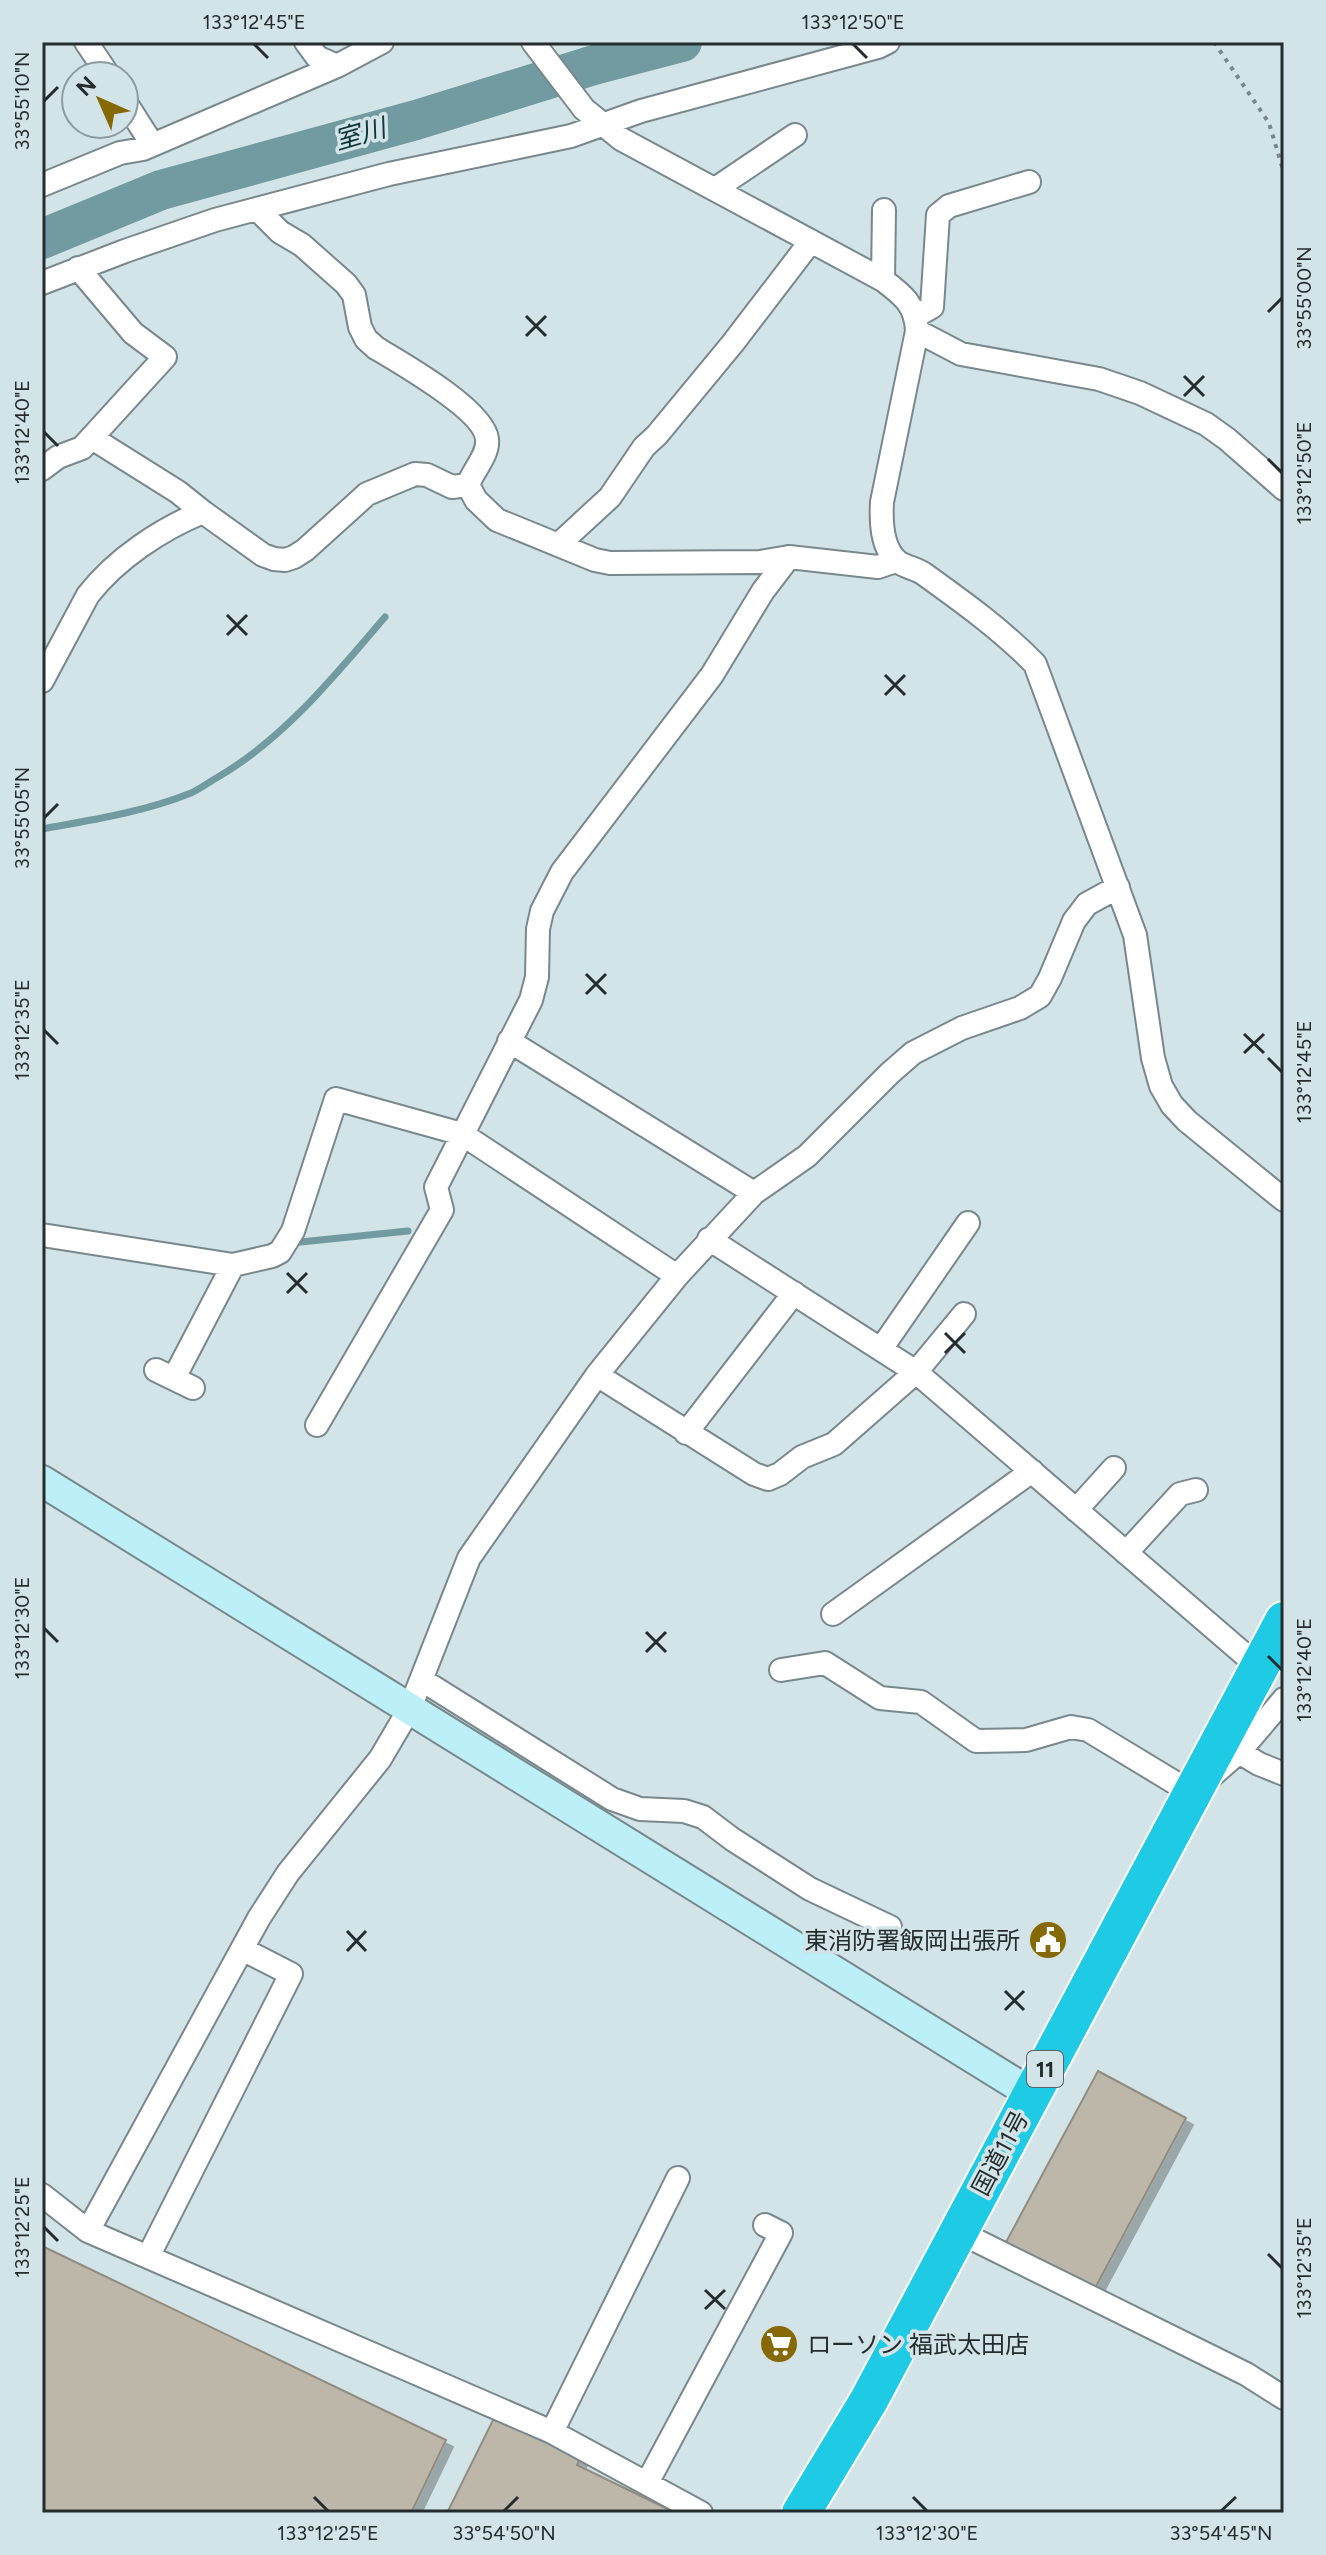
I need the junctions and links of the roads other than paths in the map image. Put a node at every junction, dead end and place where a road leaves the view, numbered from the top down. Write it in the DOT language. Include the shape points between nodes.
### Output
graph roads {
  1 [pos="86,42"];
  2 [pos="306,42"];
  3 [pos="382,42"];
  4 [pos="533,42"];
  5 [pos="888,42"];
  6 [pos="98,60"];
  7 [pos="337,66"];
  8 [pos="593,117"];
  9 [pos="140,125"];
  10 [pos="795,135"];
  11 [pos="152,144"];
  12 [pos="1029,182"];
  13 [pos="42,185"];
  14 [pos="715,189"];
  15 [pos="257,209"];
  16 [pos="884,210"];
  17 [pos="811,241"];
  18 [pos="78,268"];
  19 [pos="883,280"];
  20 [pos="42,283"];
  21 [pos="916,324"];
  22 [pos="92,438"];
  23 [pos="42,469"];
  24 [pos="468,485"];
  25 [pos="1284,489"];
  26 [pos="203,512"];
  27 [pos="558,545"];
  28 [pos="789,557"];
  29 [pos="896,561"];
  30 [pos="42,681"];
  31 [pos="1118,887"];
  32 [pos="509,1041"];
  33 [pos="462,1134"];
  34 [pos="754,1193"];
  35 [pos="1284,1200"];
  36 [pos="968,1223"];
  37 [pos="42,1235"];
  38 [pos="709,1239"];
  39 [pos="233,1265"];
  40 [pos="677,1276"];
  41 [pos="794,1293"];
  42 [pos="964,1314"];
  43 [pos="881,1349"];
  44 [pos="916,1372"];
  45 [pos="597,1375"];
  46 [pos="174,1379"];
  47 [pos="317,1425"];
  48 [pos="686,1433"];
  49 [pos="1114,1468"];
  50 [pos="1032,1471"];
  51 [pos="42,1481"];
  52 [pos="1196,1490"];
  53 [pos="1076,1510"];
  54 [pos="1126,1553"];
  55 [pos="833,1614"];
  56 [pos="1284,1621"];
  57 [pos="1259,1667"];
  58 [pos="781,1670"];
  59 [pos="422,1680"];
  60 [pos="1284,1699"];
  61 [pos="410,1708"];
  62 [pos="1239,1752"];
  63 [pos="1284,1774"];
  64 [pos="1192,1793"];
  65 [pos="890,1927"];
  66 [pos="242,1949"];
  67 [pos="1032,2094"];
  68 [pos="678,2178"];
  69 [pos="42,2195"];
  70 [pos="765,2225"];
  71 [pos="88,2231"];
  72 [pos="959,2232"];
  73 [pos="148,2257"];
  74 [pos="1284,2398"];
  75 [pos="552,2432"];
  76 [pos="647,2483"];
  77 [pos="701,2513"];
  78 [pos="801,2513"];
  1 -- 6 [label="street"];
  2 -- 7 [label="street" via="317,57"];
  3 -- 7 [label="street"];
  4 -- 8 [label="street"];
  5 -- 8 [label="street" via="641,111"];
  7 -- 11 [label="street"];
  8 -- 14 [label="street" via="621,139"];
  8 -- 15 [label="street" via="571,136 389,174"];
  9 -- 11 [label="street"];
  10 -- 14 [label="street"];
  11 -- 13 [label="street"];
  12 -- 21 [label="street" via="949,206 938,215 932,307"];
  14 -- 17 [label="street"];
  15 -- 18 [label="street"];
  15 -- 24 [label="street" via="346,284 366,339 454,399 483,427 486,453"];
  16 -- 19 [label="street"];
  17 -- 19 [label="street"];
  17 -- 27 [label="street" via="644,447 610,497"];
  18 -- 20 [label="street"];
  18 -- 22 [label="street" via="133,333 165,357"];
  19 -- 21 [label="street" via="899,293"];
  21 -- 25 [label="street" via="961,354 1099,379 1140,393 1206,424"];
  21 -- 29 [label="street" via="882,502 881,525"];
  22 -- 23 [label="street"];
  22 -- 26 [label="street"];
  24 -- 26 [label="street" via="452,487 415,474 382,487 367,494 305,550 285,560 263,555"];
  24 -- 27 [label="street" via="497,520"];
  26 -- 30 [label="street" via="145,544 105,575 88,595"];
  27 -- 28 [label="street" via="610,563 745,563"];
  28 -- 29 [label="street" via="859,567"];
  28 -- 32 [label="street" via="712,675 562,872 542,911 531,1000"];
  29 -- 31 [label="street" via="921,571 1035,664"];
  31 -- 34 [label="street" via="1087,904 1074,921 1040,996 913,1053 807,1156"];
  31 -- 35 [label="street" via="1135,935 1161,1086 1187,1121"];
  32 -- 33 [label="street"];
  32 -- 34 [label="street"];
  33 -- 39 [label="street" via="336,1099 293,1231 280,1252"];
  33 -- 40 [label="street"];
  33 -- 47 [label="street" via="436,1187 442,1210"];
  34 -- 38 [label="street"];
  36 -- 43 [label="street"];
  37 -- 39 [label="street"];
  38 -- 40 [label="street"];
  38 -- 41 [label="street"];
  39 -- 46 [label="street"];
  40 -- 45 [label="street"];
  41 -- 43 [label="street"];
  41 -- 48 [label="street"];
  42 -- 44 [label="street"];
  43 -- 44 [label="street"];
  44 -- 48 [label="street" via="834,1444 768,1479"];
  44 -- 50 [label="street"];
  45 -- 48 [label="street"];
  45 -- 59 [label="street" via="469,1558"];
  49 -- 53 [label="street"];
  50 -- 53 [label="street"];
  50 -- 55 [label="street"];
  51 -- 61 [label="street"];
  52 -- 54 [label="street" via="1180,1494"];
  53 -- 54 [label="street"];
  54 -- 57 [label="street"];
  56 -- 57 [label="highway, 国道11号 / 11"];
  57 -- 64 [label="highway, 国道11号 / 11"];
  58 -- 64 [label="street" via="825,1663 880,1698 921,1702 976,1741 1026,1740 1071,1727 1088,1730"];
  59 -- 61 [label="street"];
  59 -- 65 [label="street" via="612,1799 640,1809 703,1817 810,1889"];
  60 -- 62 [label="street"];
  61 -- 66 [label="street" via="380,1759 288,1873"];
  61 -- 67 [label="street"];
  62 -- 63 [label="street"];
  62 -- 64 [label="street"];
  64 -- 67 [label="highway, 国道11号 / 11"];
  66 -- 71 [label="street"];
  66 -- 73 [label="street" via="291,1974"];
  67 -- 72 [label="highway, 国道11号 / 11"];
  68 -- 75 [label="street"];
  69 -- 71 [label="street"];
  70 -- 76 [label="street" via="781,2233"];
  71 -- 73 [label="street"];
  72 -- 74 [label="street" via="1246,2374"];
  72 -- 78 [label="highway, 国道11号 / 11"];
  73 -- 75 [label="street"];
  75 -- 76 [label="street"];
  76 -- 77 [label="street"];
}
